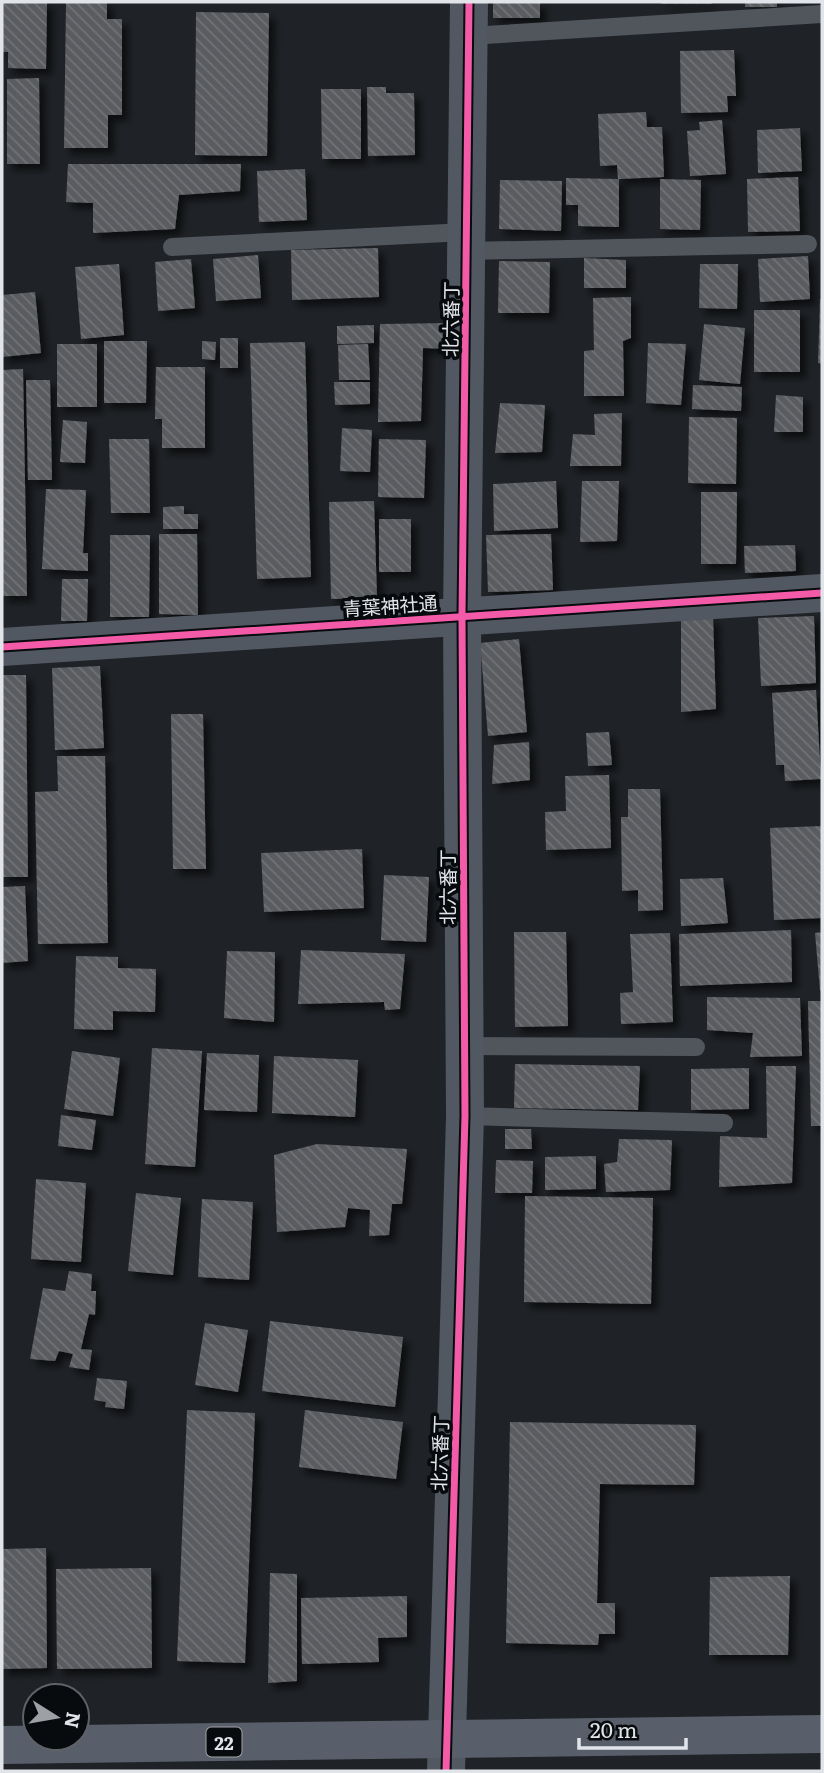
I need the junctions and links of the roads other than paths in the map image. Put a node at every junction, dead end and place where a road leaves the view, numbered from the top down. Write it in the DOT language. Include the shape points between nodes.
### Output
graph roads {
  1 [pos="822,14"];
  2 [pos="469,19"];
  3 [pos="466,242"];
  4 [pos="808,244"];
  5 [pos="173,247"];
  6 [pos="822,593"];
  7 [pos="462,616"];
  8 [pos="2,647"];
  9 [pos="464,1046"];
  10 [pos="696,1047"];
  11 [pos="465,1116"];
  12 [pos="724,1123"];
  13 [pos="822,1734"];
  14 [pos="2,1745"];
  15 [pos="446,1755"];
  1 -- 2 [label="lane"];
  2 -- 3 [label="street, 北六番丁"];
  3 -- 4 [label="lane"];
  3 -- 5 [label="lane"];
  3 -- 7 [label="street, 北六番丁"];
  6 -- 7 [label="street, 青葉神社通"];
  7 -- 8 [label="street, 青葉神社通"];
  7 -- 9 [label="street, 北六番丁"];
  9 -- 10 [label="lane"];
  9 -- 11 [label="street, 北六番丁"];
  11 -- 12 [label="lane"];
  11 -- 15 [label="street, 北六番丁"];
  13 -- 15 [label="main road, 22"];
  14 -- 15 [label="main road, 22"];
}
